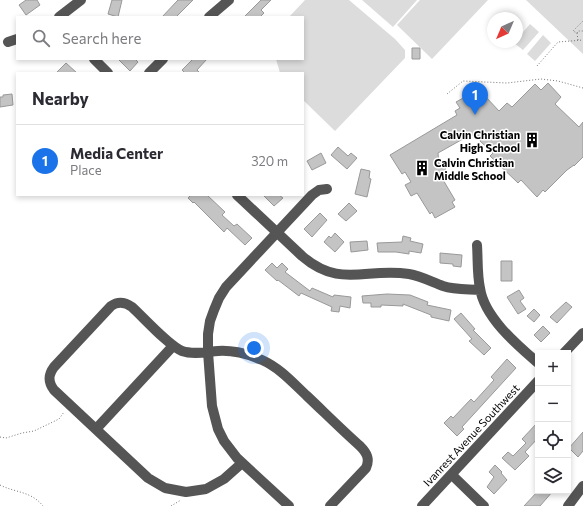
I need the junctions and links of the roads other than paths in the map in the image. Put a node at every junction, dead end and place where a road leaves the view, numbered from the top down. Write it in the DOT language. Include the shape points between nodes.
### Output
graph roads {
  1 [pos="81,0"];
  2 [pos="229,0"];
  3 [pos="59,16"];
  4 [pos="210,16"];
  5 [pos="95,60"];
  6 [pos="162,60"];
  7 [pos="107,72"];
  8 [pos="150,72"];
  9 [pos="327,189"];
  10 [pos="238,196"];
  11 [pos="276,233"];
  12 [pos="477,245"];
  13 [pos="480,290"];
  14 [pos="583,333"];
  15 [pos="173,346"];
  16 [pos="567,350"];
  17 [pos="208,352"];
  18 [pos="535,360"];
  19 [pos="535,383"];
  20 [pos="96,429"];
  21 [pos="242,463"];
  22 [pos="452,475"];
  23 [pos="583,486"];
  24 [pos="289,506"];
  25 [pos="330,506"];
  26 [pos="422,506"];
  27 [pos="484,506"];
  28 [pos="568,506"];
  1 -- 3 [label="street"];
  2 -- 4 [label="street"];
  5 -- 7 [label="street"];
  6 -- 8 [label="street"];
  9 -- 11 [label="street" via="319,190 312,195"];
  10 -- 11 [label="street"];
  11 -- 13 [label="street" via="310,263 333,273 354,275 397,272 416,275 449,288"];
  11 -- 17 [label="street" via="218,298 210,321"];
  12 -- 13 [label="street"];
  13 -- 18 [label="street" via="490,313"];
  14 -- 16 [label="street"];
  15 -- 17 [label="street" via="189,353"];
  15 -- 20 [label="street"];
  15 -- 20 [label="street" via="132,307 116,303 54,367 49,379 52,388"];
  17 -- 21 [label="street" via="215,422 224,441"];
  17 -- 25 [label="street" via="241,353 271,365 366,452 368,460 364,471"];
  19 -- 22 [label="street, Ivanrest Avenue Southwest"];
  20 -- 21 [label="street" via="152,481 183,492 212,487 228,477"];
  21 -- 24 [label="street"];
  22 -- 26 [label="street, Ivanrest Avenue Southwest"];
  22 -- 27 [label="street"];
  23 -- 28 [label="street"];
}
